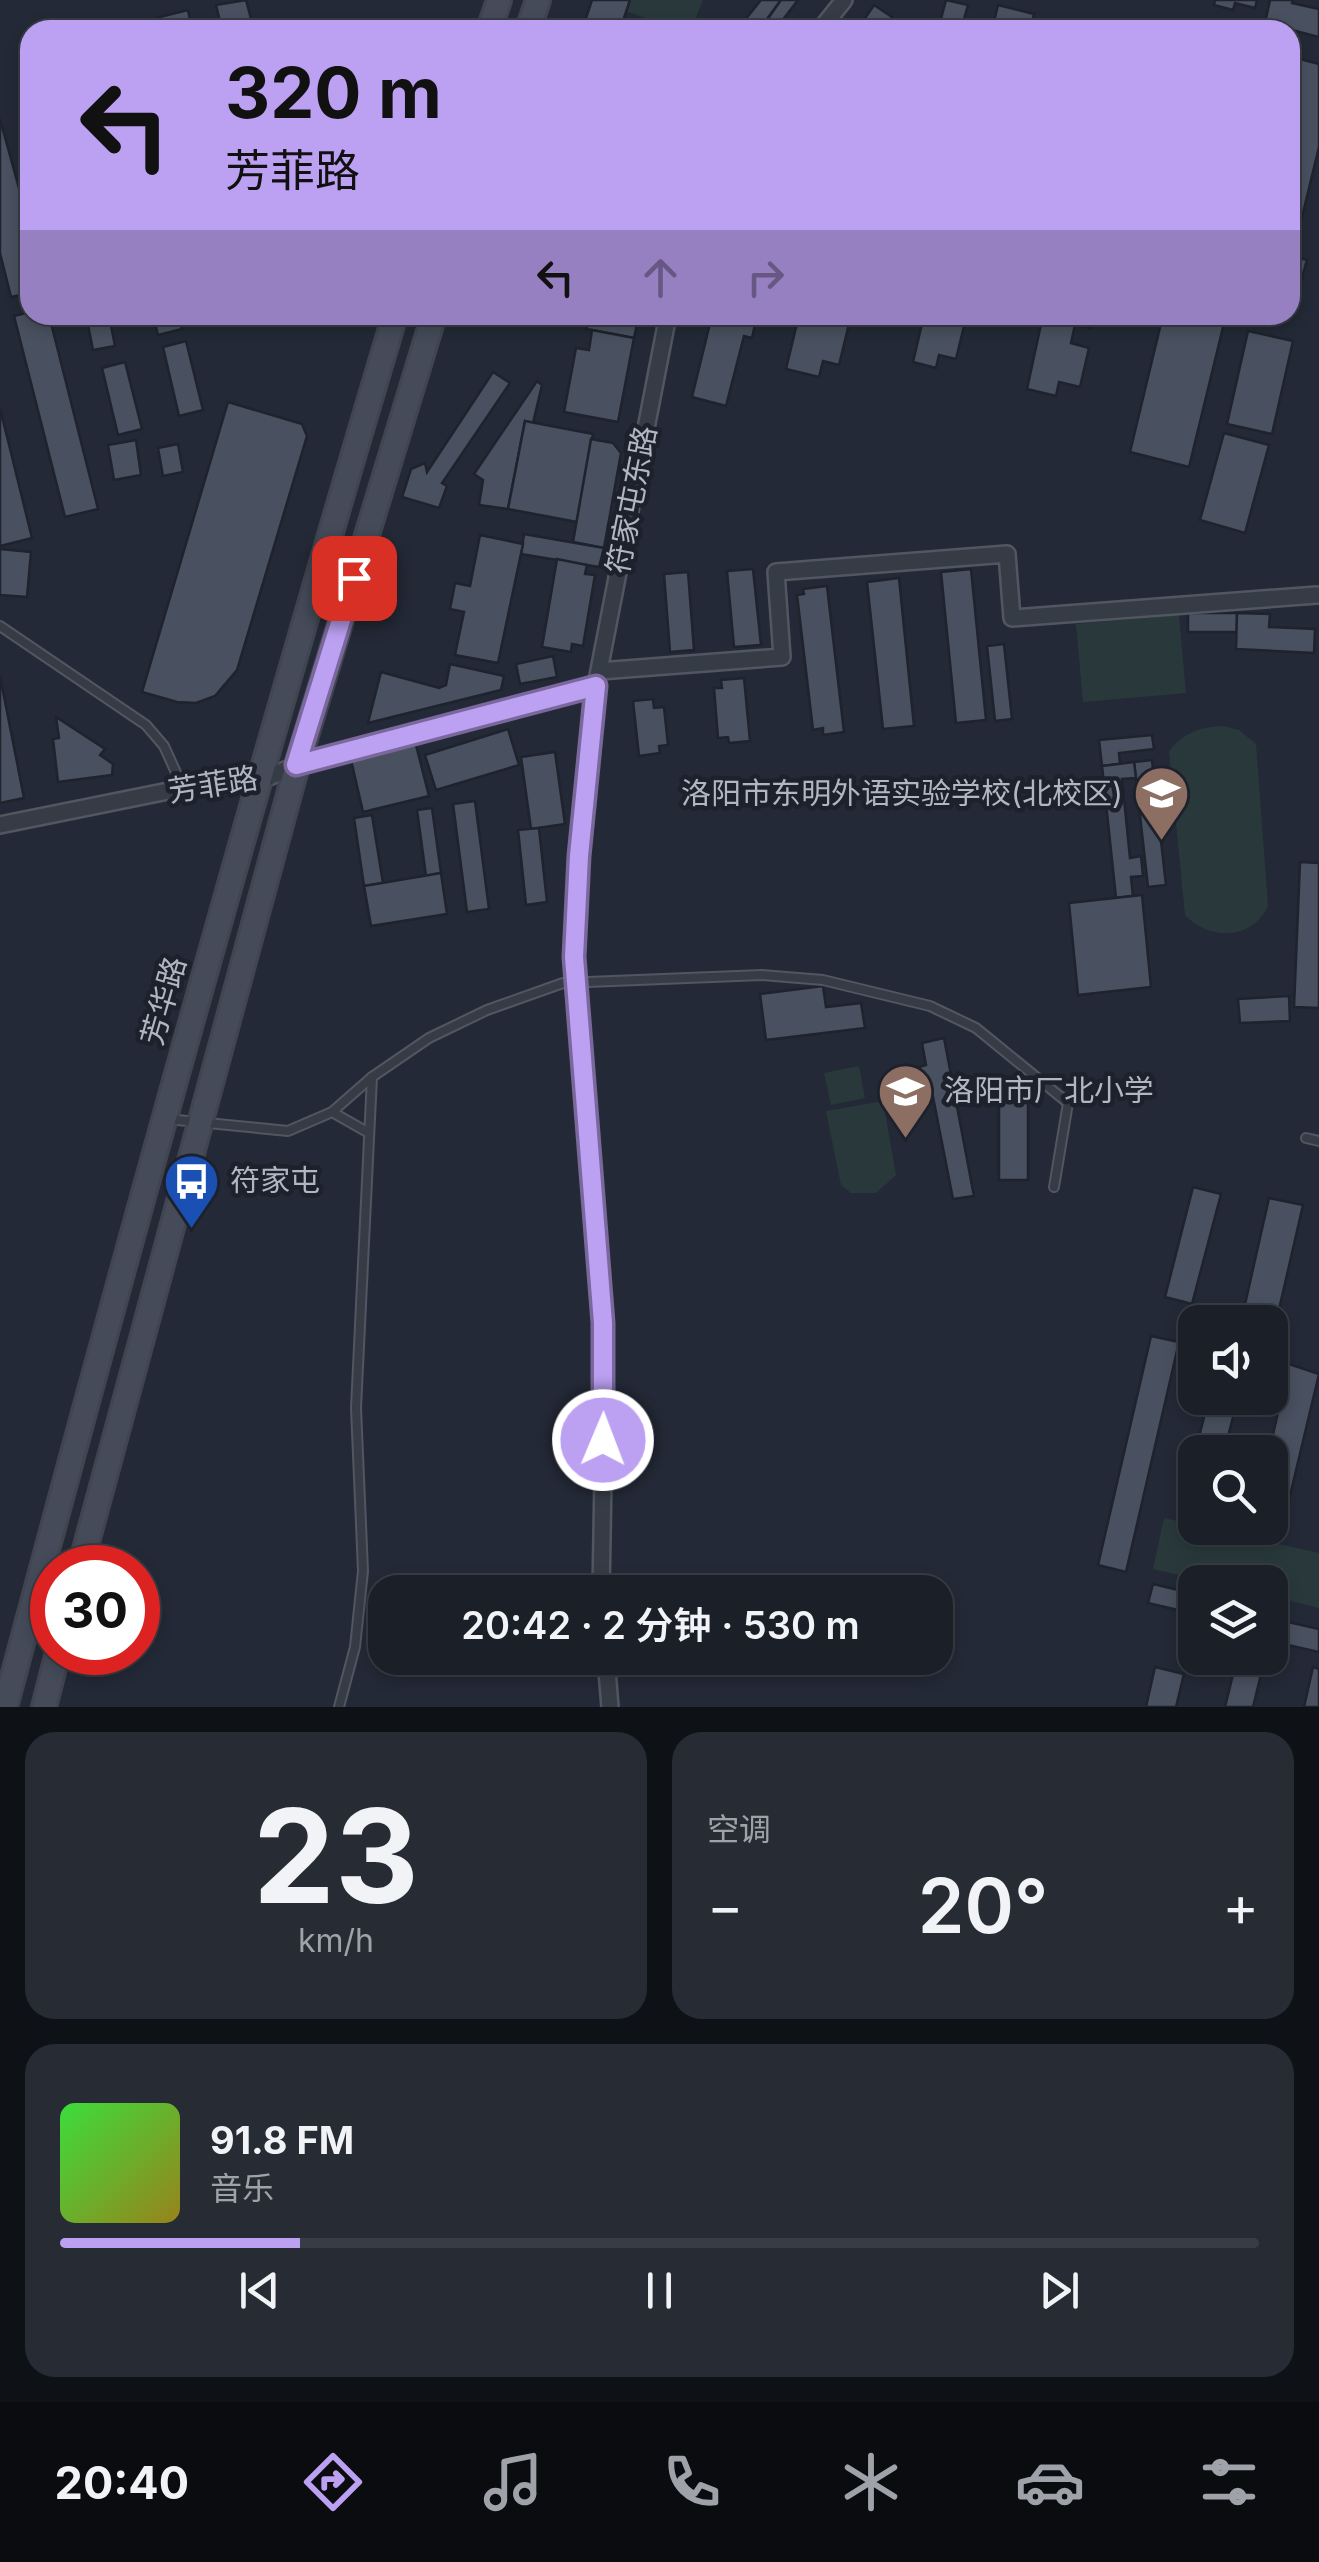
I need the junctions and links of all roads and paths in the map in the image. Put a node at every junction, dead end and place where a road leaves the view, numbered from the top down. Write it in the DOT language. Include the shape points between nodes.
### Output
graph roads {
  1 [pos="844,0"];
  2 [pos="828,20"];
  3 [pos="392,325"];
  4 [pos="431,325"];
  5 [pos="666,325"];
  6 [pos="1318,595"];
  7 [pos="0,626"];
  8 [pos="598,678"];
  9 [pos="296,765"];
  10 [pos="257,782"];
  11 [pos="183,788"];
  12 [pos="0,825"];
  13 [pos="575,980"];
  14 [pos="372,1077"];
  15 [pos="332,1112"];
  16 [pos="162,1118"];
  17 [pos="198,1122"];
  18 [pos="369,1133"];
  19 [pos="1306,1138"];
  20 [pos="1319,1141"];
  21 [pos="1054,1187"];
  22 [pos="86,1545"];
  23 [pos="601,1575"];
  24 [pos="52,1675"];
  25 [pos="607,1675"];
  26 [pos="5,1707"];
  27 [pos="44,1707"];
  28 [pos="339,1707"];
  29 [pos="610,1707"];
  1 -- 2 [label="street"];
  3 -- 10 [label="main road, 芳华路"];
  4 -- 9 [label="main road"];
  5 -- 8 [label="street, 符家屯东路"];
  6 -- 8 [label="street, 芳菲路" via="1012,618 1007,554 776,572 782,657"];
  7 -- 11 [label="lane" via="146,725"];
  8 -- 9 [label="street, 芳菲路"];
  8 -- 13 [label="street, 符家屯东路" via="579,856"];
  9 -- 10 [label="street, 芳菲路"];
  9 -- 17 [label="main road"];
  10 -- 11 [label="street, 芳菲路"];
  10 -- 16 [label="main road, 芳华路"];
  11 -- 12 [label="street, 芳菲路"];
  13 -- 14 [label="lane" via="487,1010 429,1038"];
  13 -- 21 [label="lane" via="762,975 823,980 930,1006 976,1028 1068,1103"];
  13 -- 23 [label="street, 符家屯东路" via="605,1362"];
  14 -- 15 [label="lane"];
  14 -- 18 [label="lane"];
  15 -- 17 [label="lane" via="288,1131"];
  15 -- 18 [label="lane"];
  16 -- 17 [label="lane"];
  16 -- 26 [label="main road, 芳华路"];
  17 -- 22 [label="main road"];
  18 -- 28 [label="lane" via="356,1408 363,1571 355,1647"];
  19 -- 20 [label="lane"];
  24 -- 27 [label="main road"];
  25 -- 29 [label="street"];
}
